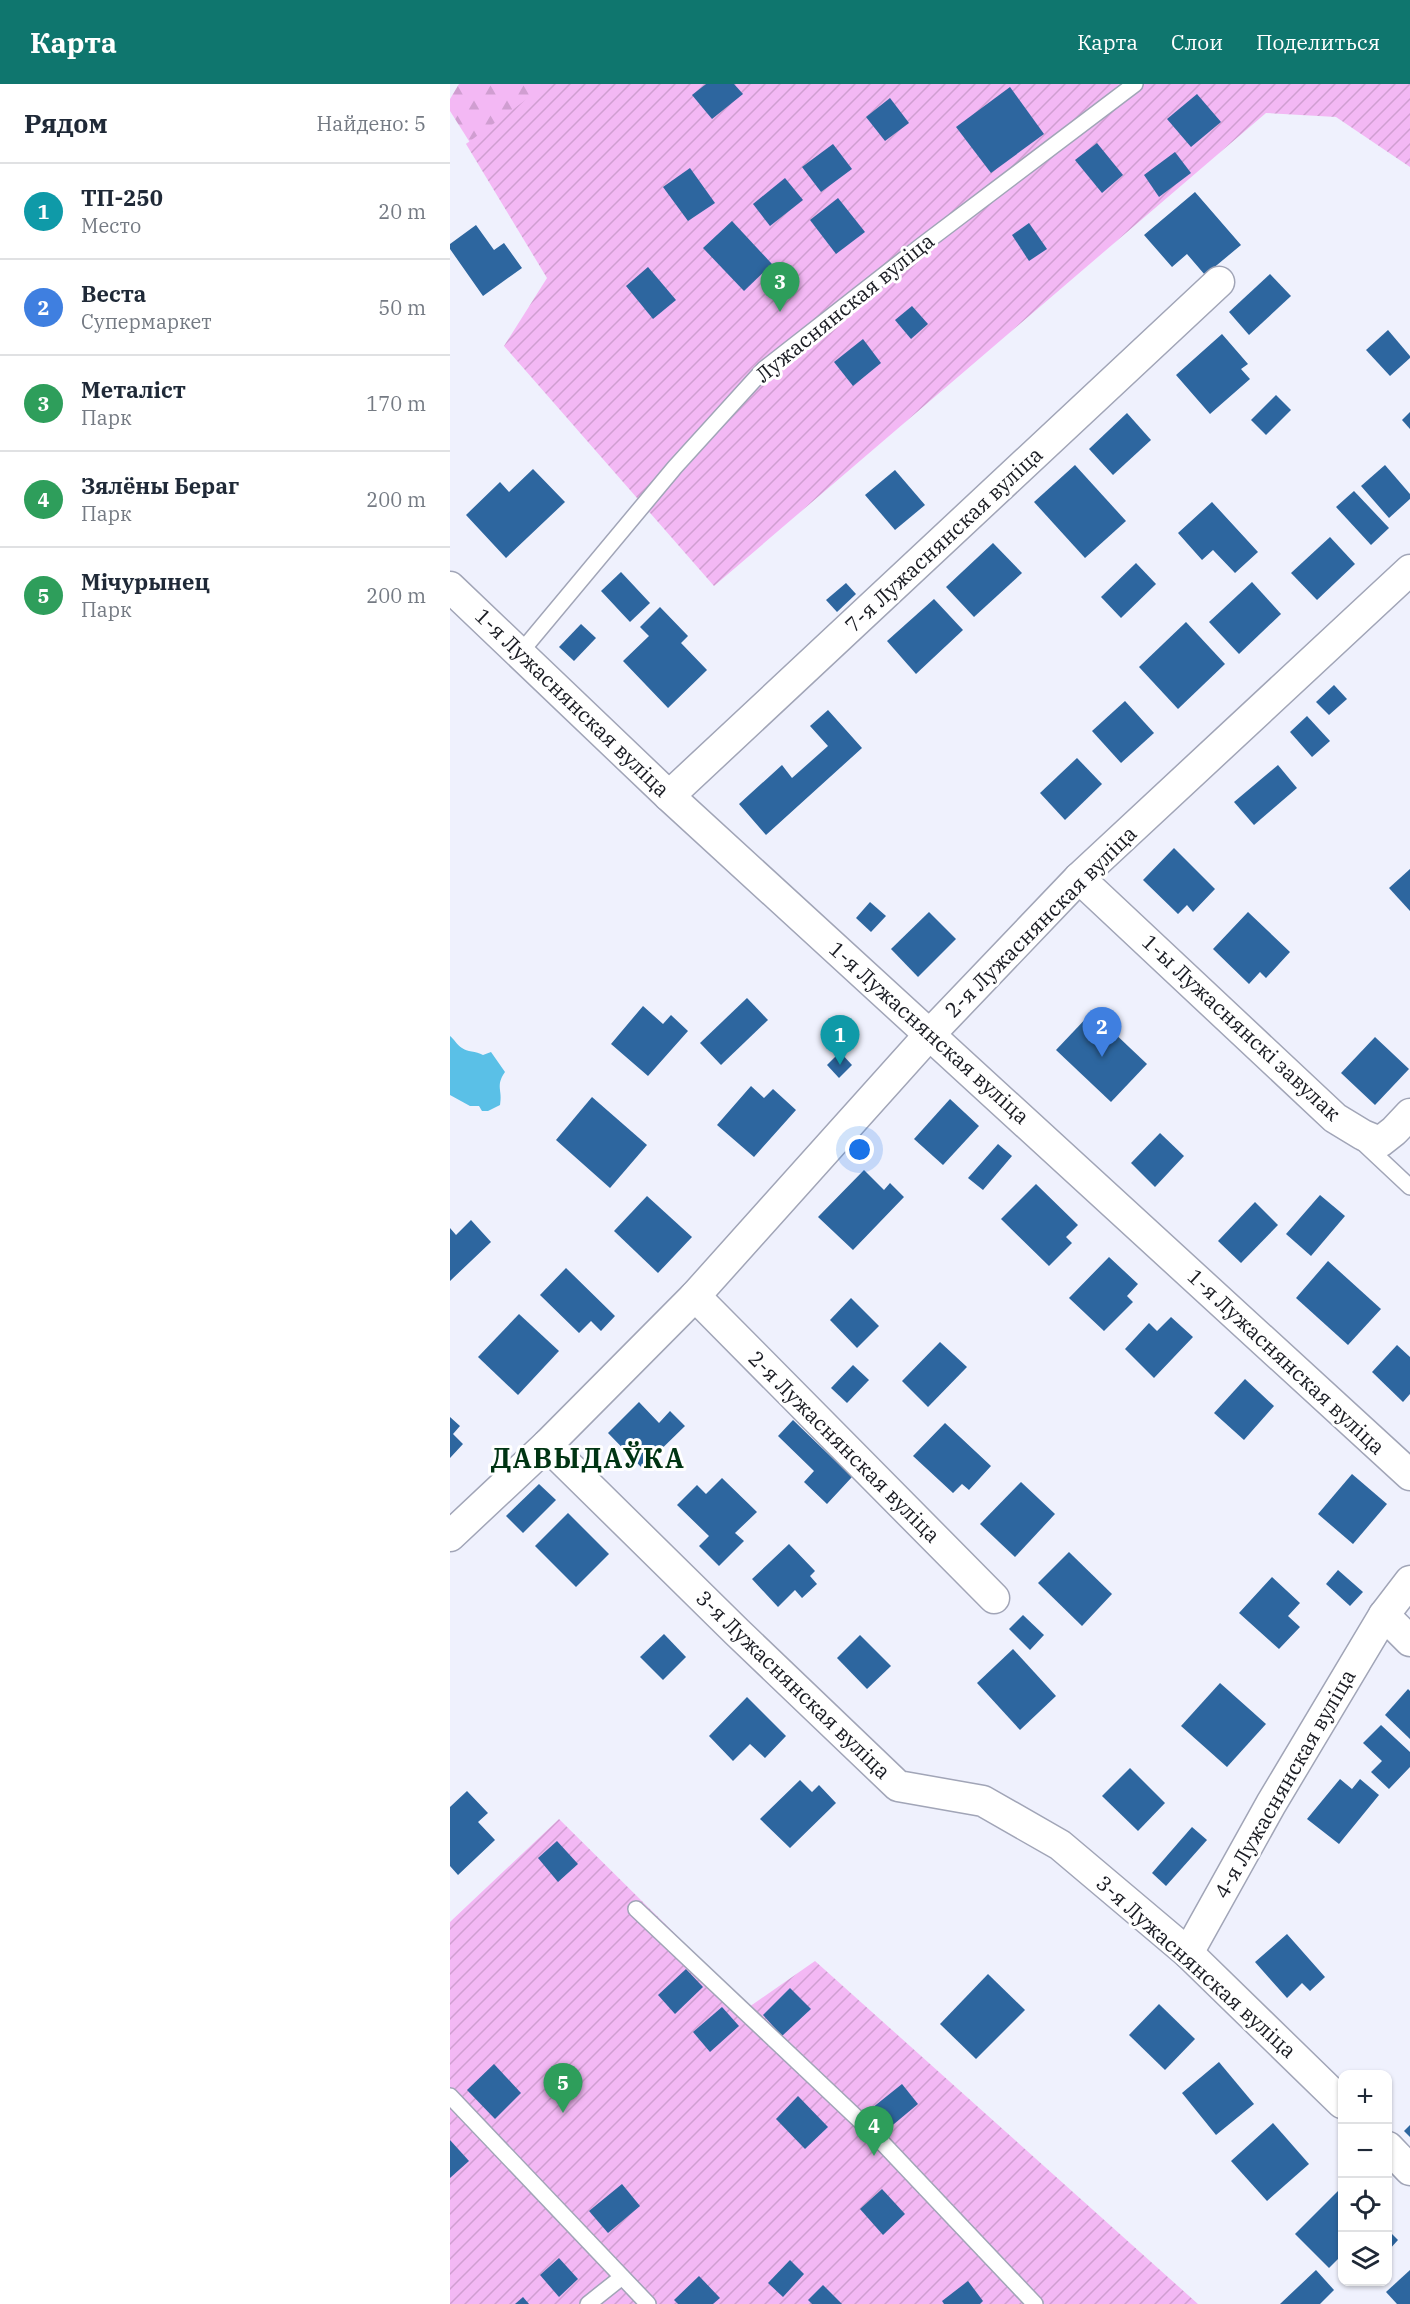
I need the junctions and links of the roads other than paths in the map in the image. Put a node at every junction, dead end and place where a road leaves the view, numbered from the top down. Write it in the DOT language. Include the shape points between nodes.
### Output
graph roads {
  1 [pos="1135,84"];
  2 [pos="1219,282"];
  3 [pos="1410,570"];
  4 [pos="450,587"];
  5 [pos="520,653"];
  6 [pos="669,796"];
  7 [pos="1079,878"];
  8 [pos="930,1034"];
  9 [pos="1410,1114"];
  10 [pos="1335,1118"];
  11 [pos="1410,1187"];
  12 [pos="695,1296"];
  13 [pos="547,1445"];
  14 [pos="1410,1475"];
  15 [pos="450,1536"];
  16 [pos="1410,1581"];
  17 [pos="994,1598"];
  18 [pos="1384,1615"];
  19 [pos="1410,1641"];
  20 [pos="636,1910"];
  21 [pos="1188,1953"];
  22 [pos="450,2096"];
  23 [pos="1338,2099"];
  24 [pos="1392,2151"];
  25 [pos="1410,2170"];
  26 [pos="622,2277"];
  27 [pos="588,2304"];
  28 [pos="648,2304"];
  29 [pos="1035,2304"];
  1 -- 5 [label="lane, Лужаснянская вуліца" via="764,369 675,467"];
  2 -- 6 [label="street, 7-я Лужаснянская вуліца"];
  3 -- 7 [label="street, 2-я Лужаснянская вуліца"];
  4 -- 5 [label="street, 1-я Лужаснянская вуліца"];
  5 -- 6 [label="street, 1-я Лужаснянская вуліца"];
  6 -- 8 [label="street, 1-я Лужаснянская вуліца"];
  7 -- 8 [label="street, 2-я Лужаснянская вуліца"];
  7 -- 10 [label="street, 1-ы Лужаснянскі завулак"];
  8 -- 12 [label="street, 2-я Лужаснянская вуліца"];
  8 -- 14 [label="street, 1-я Лужаснянская вуліца"];
  9 -- 10 [label="street, 1-ы Лужаснянскі завулак" via="1380,1142"];
  10 -- 11 [label="lane"];
  12 -- 13 [label="street, 2-я Лужаснянская вуліца"];
  12 -- 17 [label="street, 2-я Лужаснянская вуліца"];
  13 -- 15 [label="street, 2-я Лужаснянская вуліца"];
  13 -- 21 [label="street, 3-я Лужаснянская вуліца" via="898,1786 993,1806 1060,1845"];
  16 -- 18 [label="street, 4-я Лужаснянская вуліца"];
  18 -- 19 [label="street"];
  18 -- 21 [label="street, 4-я Лужаснянская вуліца"];
  20 -- 29 [label="lane" via="874,2134"];
  21 -- 23 [label="street, 3-я Лужаснянская вуліца"];
  22 -- 26 [label="lane"];
  24 -- 25 [label="street"];
  26 -- 27 [label="lane"];
  26 -- 28 [label="lane"];
}
